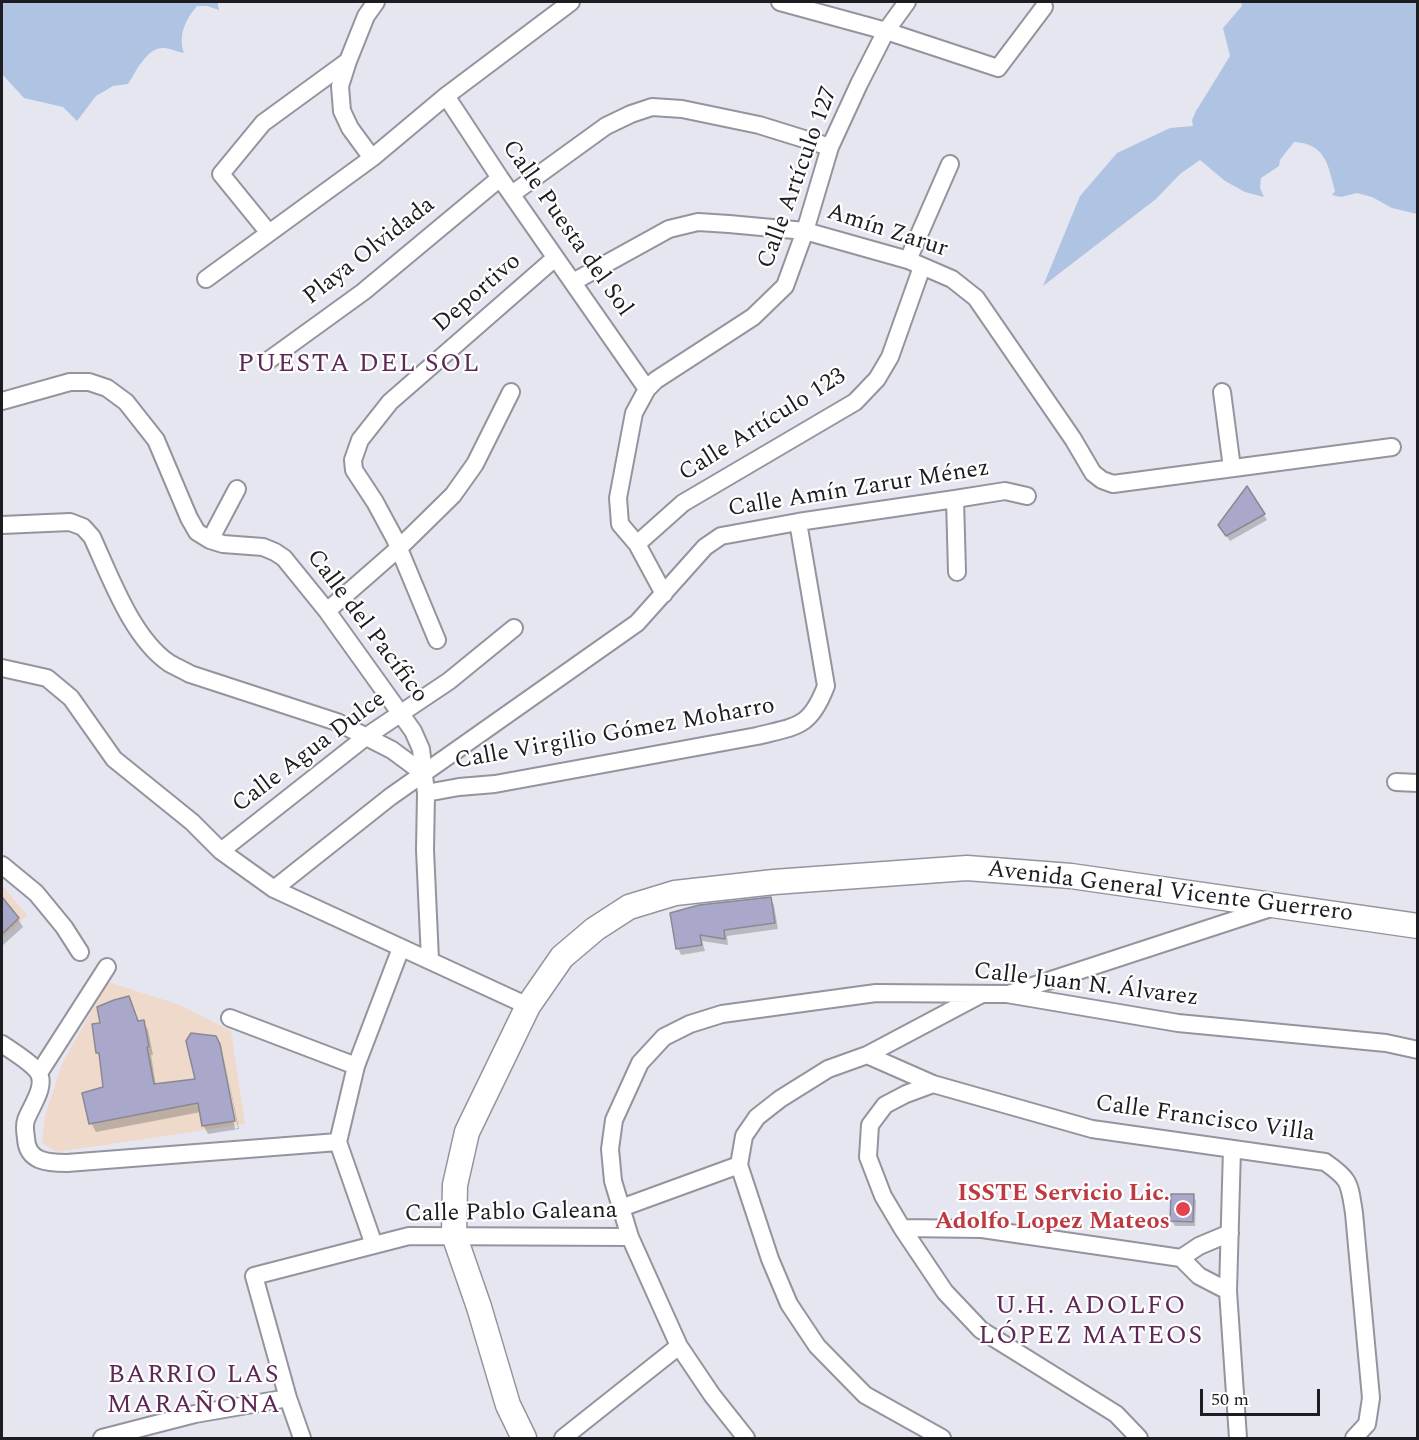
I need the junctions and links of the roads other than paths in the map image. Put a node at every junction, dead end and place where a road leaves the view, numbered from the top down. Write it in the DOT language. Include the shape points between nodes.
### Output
graph roads {
  1 [pos="376,2"];
  2 [pos="571,2"];
  3 [pos="780,2"];
  4 [pos="907,2"];
  5 [pos="1044,6"];
  6 [pos="886,31"];
  7 [pos="348,61"];
  8 [pos="446,96"];
  9 [pos="830,147"];
  10 [pos="372,158"];
  11 [pos="950,164"];
  12 [pos="500,178"];
  13 [pos="512,194"];
  14 [pos="805,231"];
  15 [pos="268,233"];
  16 [pos="555,258"];
  17 [pos="915,264"];
  18 [pos="206,279"];
  19 [pos="573,282"];
  20 [pos="269,360"];
  21 [pos="647,389"];
  22 [pos="511,392"];
  23 [pos="1222,392"];
  24 [pos="2,401"];
  25 [pos="1392,447"];
  26 [pos="1232,468"];
  27 [pos="237,489"];
  28 [pos="1027,496"];
  29 [pos="956,499"];
  30 [pos="798,522"];
  31 [pos="2,525"];
  32 [pos="210,540"];
  33 [pos="397,543"];
  34 [pos="637,544"];
  35 [pos="957,572"];
  36 [pos="664,594"];
  37 [pos="327,611"];
  38 [pos="514,628"];
  39 [pos="437,640"];
  40 [pos="2,668"];
  41 [pos="401,714"];
  42 [pos="367,736"];
  43 [pos="423,773"];
  44 [pos="1396,782"];
  45 [pos="1418,783"];
  46 [pos="426,793"];
  47 [pos="221,851"];
  48 [pos="2,865"];
  49 [pos="274,889"];
  50 [pos="1278,906"];
  51 [pos="1418,926"];
  52 [pos="401,948"];
  53 [pos="80,952"];
  54 [pos="430,960"];
  55 [pos="107,967"];
  56 [pos="984,993"];
  57 [pos="1007,994"];
  58 [pos="528,1006"];
  59 [pos="230,1018"];
  60 [pos="2,1044"];
  61 [pos="1418,1050"];
  62 [pos="867,1055"];
  63 [pos="356,1066"];
  64 [pos="39,1073"];
  65 [pos="933,1084"];
  66 [pos="338,1142"];
  67 [pos="1232,1149"];
  68 [pos="739,1165"];
  69 [pos="621,1208"];
  70 [pos="902,1228"];
  71 [pos="1230,1233"];
  72 [pos="454,1236"];
  73 [pos="630,1237"];
  74 [pos="374,1245"];
  75 [pos="1181,1258"];
  76 [pos="1228,1291"];
  77 [pos="679,1346"];
  78 [pos="288,1398"];
  79 [pos="102,1438"];
  80 [pos="302,1438"];
  81 [pos="524,1438"];
  82 [pos="563,1438"];
  83 [pos="746,1438"];
  84 [pos="942,1438"];
  85 [pos="1139,1438"];
  86 [pos="1238,1438"];
  87 [pos="1354,1438"];
  1 -- 7 [label="street" via="366,16"];
  2 -- 8 [label="street"];
  3 -- 6 [label="street"];
  4 -- 6 [label="street, Calle Artículo 127"];
  5 -- 6 [label="street" via="998,68"];
  6 -- 9 [label="street, Calle Artículo 127"];
  7 -- 10 [label="street" via="340,86 342,111"];
  7 -- 15 [label="street" via="263,123 221,174"];
  8 -- 10 [label="street"];
  8 -- 12 [label="street, Calle Puesta del Sol"];
  9 -- 13 [label="street" via="759,125 682,109 652,107 606,126"];
  9 -- 14 [label="street, Calle Artículo 127"];
  10 -- 15 [label="street"];
  11 -- 17 [label="street, Calle Artículo 123"];
  12 -- 13 [label="street, Calle Puesta del Sol"];
  12 -- 20 [label="street, Playa Olvidada" via="363,292"];
  13 -- 16 [label="street, Calle Puesta del Sol"];
  14 -- 17 [label="street, Amín Zarur"];
  14 -- 19 [label="street, Amín Zarur" via="698,222 669,229"];
  14 -- 21 [label="street, Calle Artículo 127" via="785,286 753,317"];
  15 -- 18 [label="street"];
  16 -- 19 [label="street, Calle Puesta del Sol"];
  16 -- 33 [label="street, Deportivo" via="390,402 360,440 352,460 354,470"];
  17 -- 26 [label="street, Amín Zarur" via="952,279 976,298 1093,473 1102,480 1113,484"];
  17 -- 34 [label="street, Calle Artículo 123" via="890,357 877,380 855,402 683,504"];
  19 -- 21 [label="street, Calle Puesta del Sol"];
  21 -- 34 [label="street, Calle Artículo 127" via="634,413 618,498 620,524"];
  22 -- 33 [label="street" via="475,464 453,495"];
  23 -- 26 [label="street"];
  24 -- 32 [label="street" via="70,382 89,382 107,388 126,402 156,440 196,532"];
  25 -- 26 [label="street"];
  27 -- 32 [label="street"];
  28 -- 29 [label="street, Calle Amín Zarur Ménez" via="1005,490"];
  29 -- 30 [label="street, Calle Amín Zarur Ménez"];
  29 -- 35 [label="street"];
  30 -- 36 [label="street, Calle Amín Zarur Ménez" via="721,536 705,547"];
  30 -- 46 [label="street, Calle Virgilio Gómez Moharro" via="826,686 808,718 795,727 746,738"];
  31 -- 42 [label="street" via="70,522 83,527 92,537 137,629 168,662 190,674 337,722"];
  32 -- 37 [label="street, Calle del Pacífico" via="263,547 285,558"];
  33 -- 37 [label="street"];
  33 -- 39 [label="street, Deportivo"];
  34 -- 36 [label="street"];
  36 -- 43 [label="street, Calle Amín Zarur Ménez" via="637,622"];
  37 -- 41 [label="street, Calle del Pacífico"];
  38 -- 41 [label="street, Calle Agua Dulce"];
  40 -- 47 [label="street" via="47,678 71,698 114,759 192,822"];
  41 -- 42 [label="street, Calle Agua Dulce"];
  41 -- 43 [label="street, Calle del Pacífico" via="421,749"];
  42 -- 43 [label="street"];
  42 -- 47 [label="street, Calle Agua Dulce"];
  43 -- 46 [label="street, Calle del Pacífico"];
  43 -- 49 [label="street, Calle Amín Zarur Ménez"];
  44 -- 45 [label="street"];
  46 -- 54 [label="street, Calle del Pacífico"];
  47 -- 49 [label="street"];
  48 -- 53 [label="street" via="36,893"];
  49 -- 52 [label="street"];
  50 -- 51 [label="street, Avenida General Vicente Guerrero"];
  50 -- 57 [label="street"];
  50 -- 58 [label="street, Avenida General Vicente Guerrero" via="1071,876 967,868 675,893 629,907 595,929 562,957"];
  52 -- 54 [label="street"];
  52 -- 63 [label="street"];
  54 -- 58 [label="street"];
  55 -- 64 [label="street"];
  56 -- 57 [label="street, Calle Juan N. Álvarez"];
  56 -- 62 [label="street"];
  56 -- 69 [label="street, Calle Juan N. Álvarez" via="876,993 722,1014 664,1037 640,1063 614,1120 610,1149 613,1182"];
  57 -- 61 [label="street, Calle Juan N. Álvarez" via="1178,1023 1386,1043"];
  58 -- 72 [label="street, Avenida General Vicente Guerrero" via="467,1132 455,1185"];
  59 -- 63 [label="street"];
  60 -- 64 [label="street"];
  62 -- 65 [label="street, Calle Francisco Villa"];
  62 -- 68 [label="street" via="828,1069 757,1117 744,1136"];
  63 -- 66 [label="street"];
  64 -- 66 [label="street" via="41,1087 25,1123 26,1147 38,1160 54,1163"];
  65 -- 67 [label="street, Calle Francisco Villa" via="1092,1129"];
  65 -- 70 [label="street" via="885,1105 870,1125 867,1157"];
  66 -- 74 [label="street"];
  67 -- 71 [label="street"];
  67 -- 87 [label="street, Calle Francisco Villa" via="1325,1162 1350,1186 1371,1398 1367,1424"];
  68 -- 69 [label="street, Calle Pablo Galeana"];
  68 -- 84 [label="street" via="789,1304 817,1346 866,1395"];
  69 -- 73 [label="street, Calle Juan N. Álvarez"];
  70 -- 75 [label="street" via="982,1229"];
  70 -- 85 [label="street" via="945,1292 981,1330 1116,1414"];
  71 -- 75 [label="street"];
  71 -- 76 [label="street"];
  72 -- 73 [label="street, Calle Pablo Galeana"];
  72 -- 74 [label="street, Calle Pablo Galeana" via="410,1236"];
  72 -- 81 [label="street, Avenida General Vicente Guerrero" via="480,1307 508,1405"];
  73 -- 77 [label="street, Calle Juan N. Álvarez"];
  74 -- 78 [label="street, Calle Pablo Galeana" via="254,1276"];
  75 -- 76 [label="street" via="1199,1276"];
  76 -- 86 [label="street"];
  77 -- 82 [label="street"];
  77 -- 83 [label="street, Calle Juan N. Álvarez"];
  78 -- 79 [label="street" via="195,1414"];
  78 -- 80 [label="street"];
}
